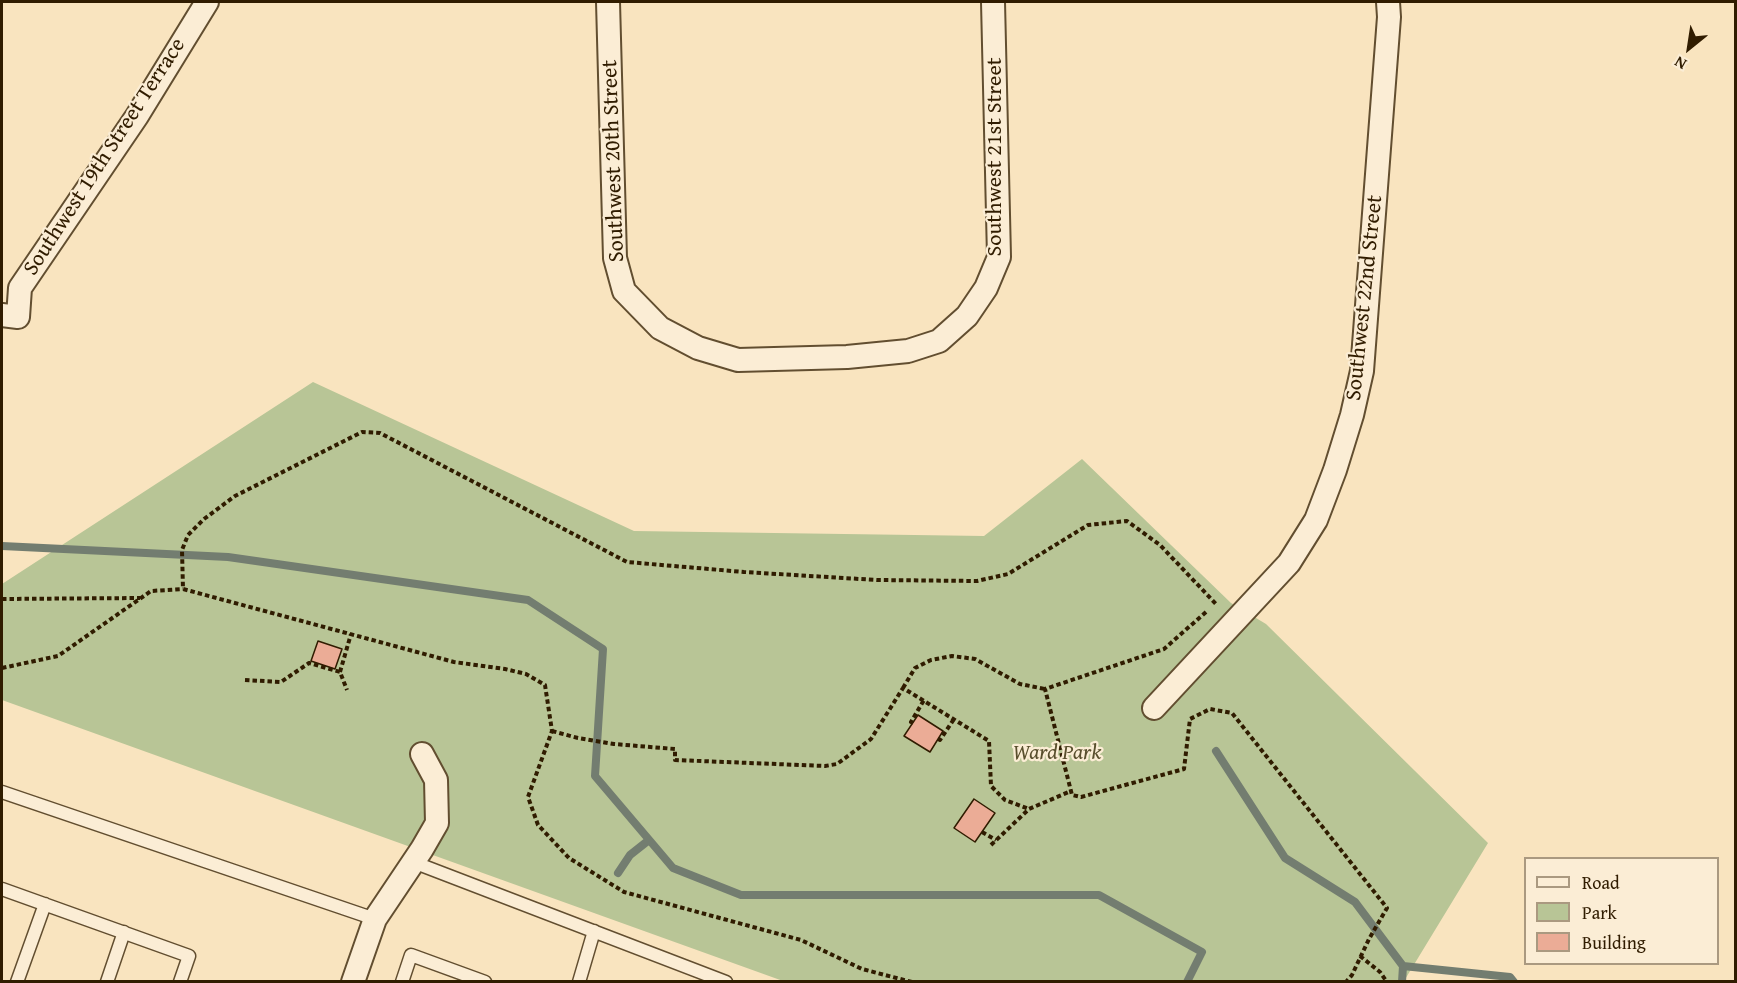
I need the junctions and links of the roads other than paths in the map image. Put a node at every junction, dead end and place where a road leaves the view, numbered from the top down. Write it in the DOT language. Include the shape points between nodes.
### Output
graph roads {
  1 [pos="207,2"];
  2 [pos="608,2"];
  3 [pos="993,2"];
  4 [pos="1388,2"];
  5 [pos="10,316"];
  6 [pos="738,360"];
  7 [pos="1154,708"];
  8 [pos="422,754"];
  9 [pos="2,792"];
  10 [pos="413,862"];
  11 [pos="2,888"];
  12 [pos="45,904"];
  13 [pos="375,919"];
  14 [pos="594,931"];
  15 [pos="124,932"];
  16 [pos="17,981"];
  17 [pos="107,981"];
  18 [pos="180,981"];
  19 [pos="353,981"];
  20 [pos="402,981"];
  21 [pos="485,981"];
  22 [pos="579,981"];
  23 [pos="726,981"];
  1 -- 5 [label="street, Southwest 19th Street Terrace" via="137,116 20,288"];
  2 -- 6 [label="street, Southwest 20th Street" via="615,258 624,291 660,328 698,348"];
  3 -- 6 [label="street, Southwest 21st Street" via="999,257 986,288 967,316 939,341 908,351"];
  4 -- 7 [label="street, Southwest 22nd Street" via="1363,359 1335,471 1316,520 1289,563"];
  8 -- 10 [label="street" via="436,780 437,823"];
  9 -- 13 [label="lane"];
  10 -- 13 [label="street"];
  10 -- 14 [label="lane"];
  11 -- 12 [label="lane"];
  12 -- 15 [label="lane"];
  12 -- 16 [label="lane"];
  13 -- 19 [label="street"];
  14 -- 22 [label="lane"];
  14 -- 23 [label="lane"];
  15 -- 17 [label="lane"];
  15 -- 18 [label="lane" via="189,956"];
  20 -- 21 [label="lane" via="411,955"];
}
